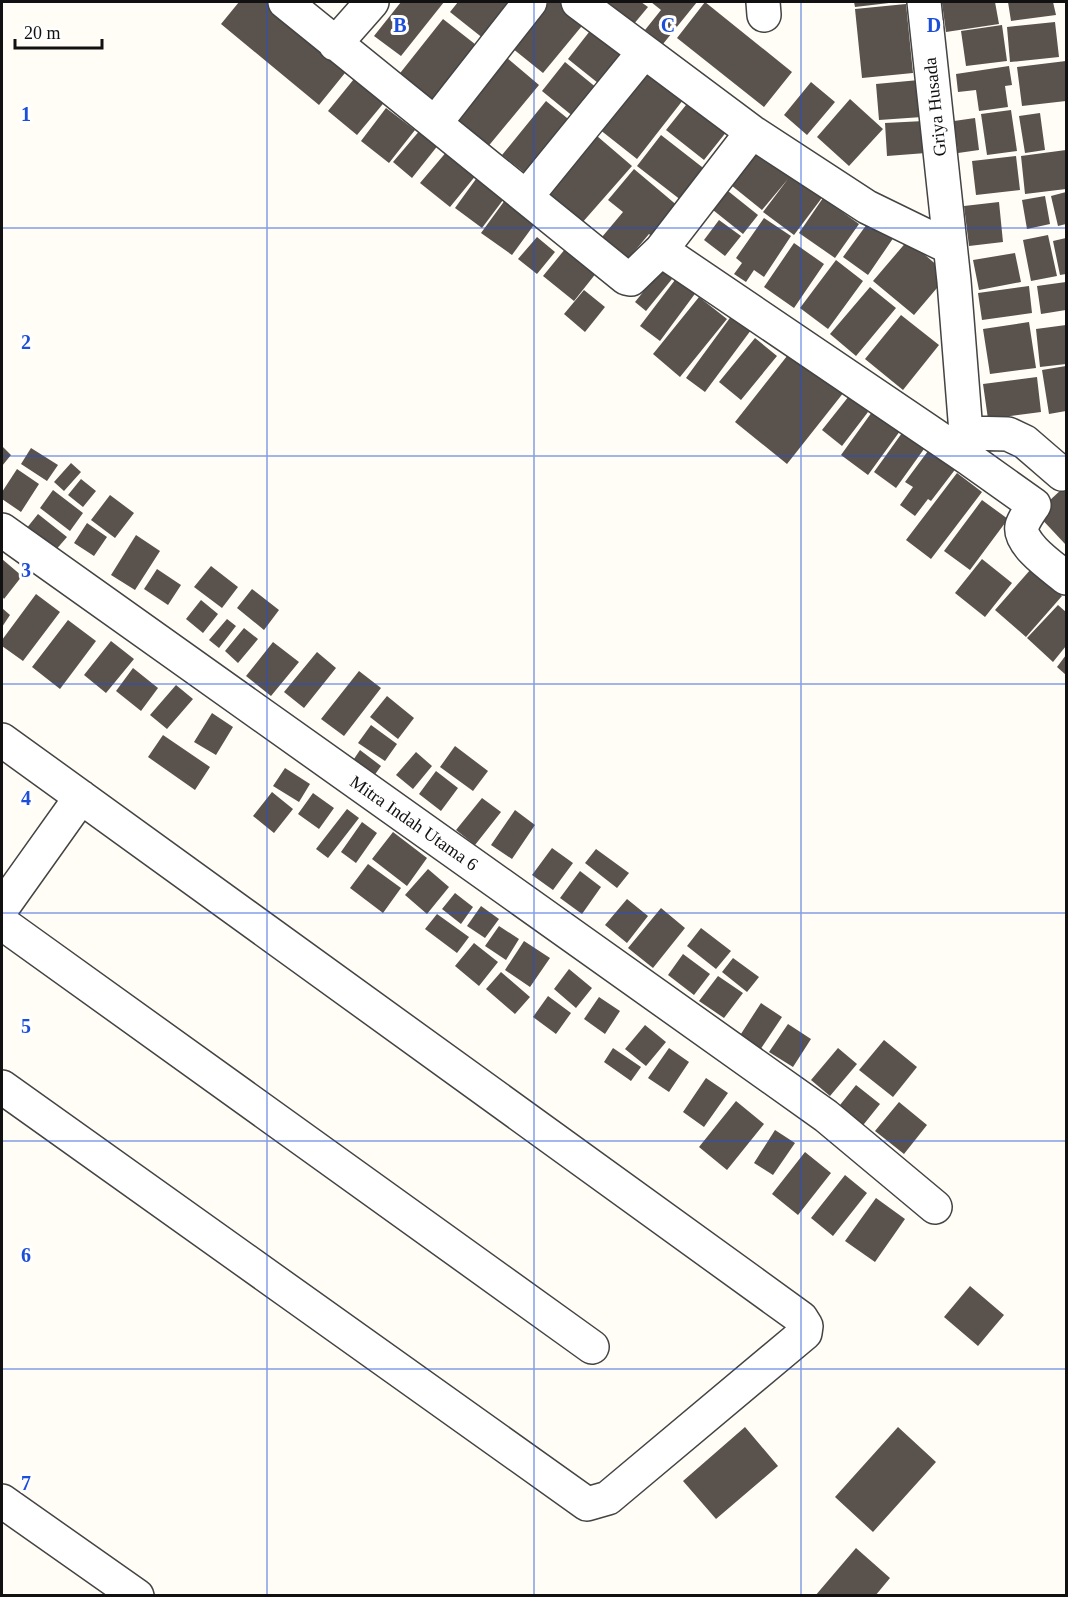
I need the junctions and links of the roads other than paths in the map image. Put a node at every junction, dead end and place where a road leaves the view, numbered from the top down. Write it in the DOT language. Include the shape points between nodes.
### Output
graph roads {
  1 [pos="285,2"];
  2 [pos="372,2"];
  3 [pos="530,2"];
  4 [pos="578,2"];
  5 [pos="924,2"];
  6 [pos="336,44"];
  7 [pos="644,52"];
  8 [pos="436,122"];
  9 [pos="752,132"];
  10 [pos="526,196"];
  11 [pos="950,247"];
  12 [pos="662,250"];
  13 [pos="967,445"];
  14 [pos="1064,471"];
  15 [pos="1034,505"];
  16 [pos="2,530"];
  17 [pos="1066,578"];
  18 [pos="2,740"];
  19 [pos="81,797"];
  20 [pos="2,908"];
  21 [pos="2,922"];
  22 [pos="2,1087"];
  23 [pos="935,1207"];
  24 [pos="592,1347"];
  25 [pos="2,1501"];
  26 [pos="136,1596"];
  1 -- 6 [label="street"];
  2 -- 6 [label="street"];
  3 -- 8 [label="street"];
  4 -- 7 [label="street"];
  5 -- 11 [label="street, Griya Husada"];
  6 -- 8 [label="street"];
  7 -- 9 [label="street"];
  7 -- 10 [label="street"];
  8 -- 10 [label="street"];
  9 -- 11 [label="street" via="867,207"];
  9 -- 12 [label="street"];
  10 -- 12 [label="street" via="626,278 638,274"];
  11 -- 13 [label="street, Griya Husada"];
  12 -- 13 [label="street"];
  13 -- 14 [label="street" via="1008,434"];
  13 -- 15 [label="street"];
  14 -- 15 [label="street"];
  15 -- 17 [label="street" via="1022,527 1023,536"];
  16 -- 23 [label="street, Mitra Indah Utama 6" via="826,1116"];
  18 -- 19 [label="street"];
  19 -- 20 [label="street"];
  19 -- 22 [label="street" via="801,1318 805,1333 608,1498 586,1504"];
  21 -- 24 [label="street"];
  25 -- 26 [label="street"];
}
